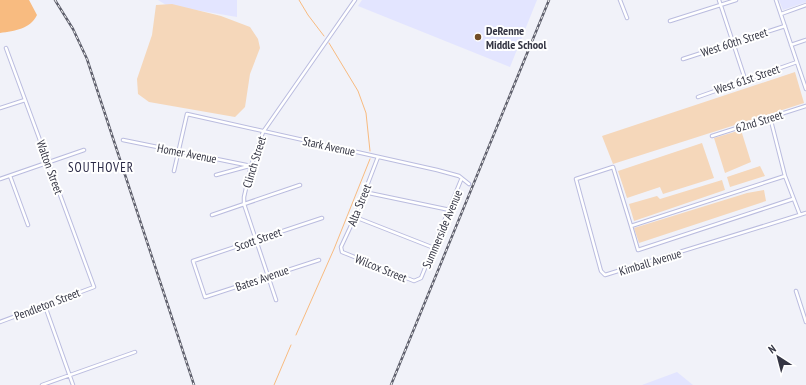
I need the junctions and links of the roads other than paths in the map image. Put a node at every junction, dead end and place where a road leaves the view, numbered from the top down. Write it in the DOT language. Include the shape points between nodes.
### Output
graph roads {
  1 [pos="355,0"];
  2 [pos="620,0"];
  3 [pos="719,0"];
  4 [pos="736,0"];
  5 [pos="776,0"];
  6 [pos="721,5"];
  7 [pos="806,5"];
  8 [pos="781,14"];
  9 [pos="627,18"];
  10 [pos="670,21"];
  11 [pos="785,26"];
  12 [pos="806,40"];
  13 [pos="732,43"];
  14 [pos="791,45"];
  15 [pos="6,48"];
  16 [pos="683,59"];
  17 [pos="797,62"];
  18 [pos="806,77"];
  19 [pos="802,78"];
  20 [pos="746,79"];
  21 [pos="806,89"];
  22 [pos="698,97"];
  23 [pos="25,100"];
  24 [pos="806,106"];
  25 [pos="0,108"];
  26 [pos="770,117"];
  27 [pos="263,132"];
  28 [pos="712,136"];
  29 [pos="123,140"];
  30 [pos="84,150"];
  31 [pos="179,152"];
  32 [pos="378,157"];
  33 [pos="48,162"];
  34 [pos="252,166"];
  35 [pos="174,171"];
  36 [pos="216,175"];
  37 [pos="10,176"];
  38 [pos="785,176"];
  39 [pos="0,179"];
  40 [pos="462,179"];
  41 [pos="469,184"];
  42 [pos="300,185"];
  43 [pos="364,192"];
  44 [pos="793,198"];
  45 [pos="244,204"];
  46 [pos="450,210"];
  47 [pos="806,213"];
  48 [pos="212,215"];
  49 [pos="800,215"];
  50 [pos="355,217"];
  51 [pos="322,218"];
  52 [pos="28,225"];
  53 [pos="631,226"];
  54 [pos="257,240"];
  55 [pos="434,248"];
  56 [pos="342,252"];
  57 [pos="319,260"];
  58 [pos="268,276"];
  59 [pos="422,278"];
  60 [pos="94,286"];
  61 [pos="796,291"];
  62 [pos="205,297"];
  63 [pos="276,300"];
  64 [pos="45,306"];
  65 [pos="0,322"];
  66 [pos="806,322"];
  67 [pos="135,352"];
  68 [pos="69,376"];
  69 [pos="42,385"];
  70 [pos="73,385"];
  1 -- 27 [label="street, Clinch Street"];
  2 -- 9 [label="street"];
  3 -- 6 [label="street"];
  4 -- 6 [label="street"];
  5 -- 8 [label="street"];
  6 -- 10 [label="street"];
  6 -- 13 [label="street"];
  7 -- 8 [label="street"];
  8 -- 11 [label="street"];
  11 -- 13 [label="street, West 60th Street"];
  11 -- 14 [label="street"];
  12 -- 14 [label="street"];
  13 -- 16 [label="street, West 60th Street"];
  13 -- 20 [label="street"];
  14 -- 17 [label="street"];
  15 -- 23 [label="street, Walton Street"];
  17 -- 19 [label="street"];
  17 -- 20 [label="street, West 61st Street"];
  18 -- 19 [label="street"];
  19 -- 21 [label="street"];
  20 -- 22 [label="street, West 61st Street"];
  23 -- 25 [label="street"];
  23 -- 33 [label="street, Walton Street"];
  24 -- 26 [label="street, 62nd Street"];
  26 -- 28 [label="street, 62nd Street"];
  26 -- 38 [label="street"];
  27 -- 31 [label="street, Stark Avenue" via="187,114"];
  27 -- 32 [label="street, Stark Avenue"];
  27 -- 34 [label="street, Clinch Street"];
  29 -- 31 [label="street, Homer Avenue"];
  30 -- 33 [label="street"];
  31 -- 34 [label="street, Homer Avenue"];
  31 -- 35 [label="street"];
  32 -- 40 [label="street, Stark Avenue" via="459,176"];
  32 -- 43 [label="street, Alta Street"];
  33 -- 37 [label="street"];
  33 -- 60 [label="street, Walton Street"];
  34 -- 36 [label="street"];
  34 -- 45 [label="street, Clinch Street"];
  37 -- 39 [label="street"];
  37 -- 52 [label="street"];
  38 -- 44 [label="street"];
  38 -- 53 [label="street"];
  40 -- 41 [label="street, Stark Avenue"];
  40 -- 46 [label="street, Summerside Avenue"];
  42 -- 45 [label="street"];
  43 -- 46 [label="street"];
  43 -- 50 [label="street, Alta Street"];
  44 -- 49 [label="street"];
  44 -- 53 [label="street" via="638,250"];
  45 -- 48 [label="street"];
  45 -- 54 [label="street, Clinch Street"];
  46 -- 55 [label="street, Summerside Avenue"];
  47 -- 49 [label="street, Kimball Avenue"];
  49 -- 53 [label="street, Kimball Avenue" via="605,275 601,271 576,179 613,167"];
  50 -- 55 [label="street"];
  50 -- 56 [label="street, Alta Street" via="341,247"];
  51 -- 54 [label="street, Scott Street"];
  54 -- 58 [label="street, Clinch Street"];
  54 -- 62 [label="street, Scott Street" via="193,261"];
  55 -- 59 [label="street, Summerside Avenue"];
  56 -- 59 [label="street, Wilcox Street" via="414,281"];
  57 -- 58 [label="street, Bates Avenue"];
  58 -- 62 [label="street, Bates Avenue"];
  58 -- 63 [label="street, Clinch Street"];
  60 -- 64 [label="street, Pendleton Street"];
  61 -- 66 [label="street"];
  64 -- 65 [label="street, Pendleton Street"];
  64 -- 68 [label="street"];
  67 -- 68 [label="street"];
  68 -- 69 [label="street"];
  68 -- 70 [label="street"];
}
